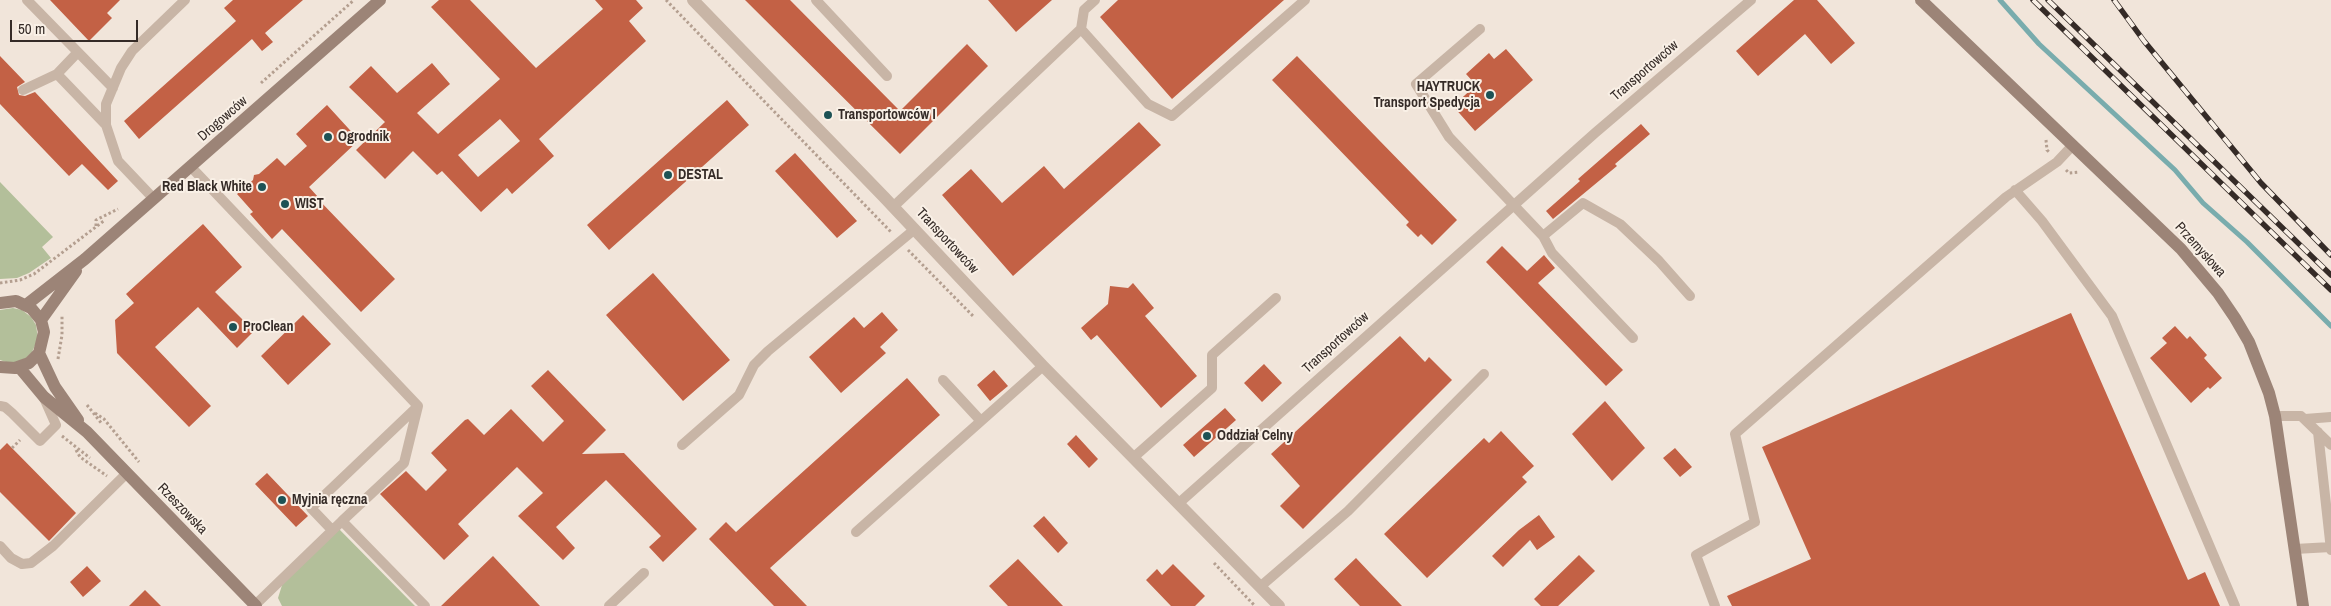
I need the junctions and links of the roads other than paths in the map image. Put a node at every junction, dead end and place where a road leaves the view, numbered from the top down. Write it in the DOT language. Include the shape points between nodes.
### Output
graph roads {
  1 [pos="26,0"];
  2 [pos="185,0"];
  3 [pos="380,0"];
  4 [pos="693,0"];
  5 [pos="816,0"];
  6 [pos="1095,0"];
  7 [pos="1305,0"];
  8 [pos="1751,0"];
  9 [pos="1921,0"];
  10 [pos="1081,29"];
  11 [pos="1480,29"];
  12 [pos="78,52"];
  13 [pos="57,74"];
  14 [pos="887,76"];
  15 [pos="113,88"];
  16 [pos="23,90"];
  17 [pos="106,125"];
  18 [pos="2073,145"];
  19 [pos="191,167"];
  20 [pos="2015,190"];
  21 [pos="154,199"];
  22 [pos="1514,206"];
  23 [pos="893,207"];
  24 [pos="915,230"];
  25 [pos="1543,236"];
  26 [pos="85,259"];
  27 [pos="1690,296"];
  28 [pos="1276,298"];
  29 [pos="0,303"];
  30 [pos="26,304"];
  31 [pos="41,320"];
  32 [pos="1633,338"];
  33 [pos="39,353"];
  34 [pos="1043,366"];
  35 [pos="0,367"];
  36 [pos="19,368"];
  37 [pos="1484,374"];
  38 [pos="943,380"];
  39 [pos="44,397"];
  40 [pos="0,406"];
  41 [pos="418,406"];
  42 [pos="2275,416"];
  43 [pos="2331,417"];
  44 [pos="2305,419"];
  45 [pos="980,420"];
  46 [pos="87,432"];
  47 [pos="2318,432"];
  48 [pos="682,445"];
  49 [pos="2331,445"];
  50 [pos="1134,457"];
  51 [pos="127,473"];
  52 [pos="1179,503"];
  53 [pos="342,521"];
  54 [pos="332,530"];
  55 [pos="856,532"];
  56 [pos="0,546"];
  57 [pos="2331,548"];
  58 [pos="2295,549"];
  59 [pos="644,572"];
  60 [pos="1261,586"];
  61 [pos="256,606"];
  62 [pos="425,606"];
  63 [pos="609,606"];
  64 [pos="1279,606"];
  65 [pos="1715,606"];
  66 [pos="2235,606"];
  67 [pos="2304,606"];
  1 -- 12 [label="lane"];
  2 -- 15 [label="lane" via="132,51"];
  3 -- 19 [label="street, Drogowców"];
  4 -- 23 [label="street, Transportowców"];
  5 -- 14 [label="lane"];
  6 -- 10 [label="lane" via="1084,10"];
  7 -- 10 [label="lane" via="1172,116 1148,104"];
  8 -- 22 [label="lane, Transportowców"];
  9 -- 18 [label="street, Przemysłowa"];
  10 -- 23 [label="lane"];
  11 -- 22 [label="lane" via="1416,84 1449,137"];
  12 -- 13 [label="lane"];
  12 -- 15 [label="lane"];
  13 -- 16 [label="lane"];
  13 -- 17 [label="lane"];
  15 -- 17 [label="lane" via="106,104"];
  17 -- 21 [label="lane" via="118,161"];
  18 -- 20 [label="lane" via="2058,161"];
  18 -- 42 [label="street, Przemysłowa" via="2182,249 2218,292 2249,342"];
  19 -- 21 [label="street, Drogowców"];
  19 -- 41 [label="lane"];
  20 -- 65 [label="lane" via="1735,434 1755,522 1696,555"];
  20 -- 66 [label="lane" via="2042,220 2112,316"];
  21 -- 26 [label="street, Drogowców"];
  22 -- 25 [label="lane"];
  22 -- 52 [label="lane, Transportowców"];
  23 -- 24 [label="street, Transportowców"];
  24 -- 34 [label="street, Transportowców"];
  24 -- 48 [label="lane" via="768,351 754,365 739,395"];
  25 -- 27 [label="lane" via="1583,203 1620,224 1659,260"];
  25 -- 32 [label="lane" via="1552,253"];
  26 -- 30 [label="street, Drogowców"];
  26 -- 31 [label="street, Drogowców"];
  28 -- 50 [label="lane" via="1212,355 1212,388"];
  29 -- 30 [label="street" via="16,301"];
  30 -- 31 [label="street"];
  31 -- 33 [label="street" via="44,332"];
  33 -- 36 [label="street"];
  33 -- 46 [label="street, Rzeszowska" via="55,386"];
  34 -- 45 [label="lane"];
  34 -- 50 [label="street, Transportowców"];
  35 -- 36 [label="street"];
  36 -- 39 [label="street, Rzeszowska"];
  37 -- 60 [label="lane" via="1348,511"];
  38 -- 45 [label="lane"];
  39 -- 40 [label="lane" via="56,425 40,440"];
  39 -- 46 [label="street, Rzeszowska"];
  41 -- 53 [label="lane" via="404,463"];
  41 -- 54 [label="lane" via="311,508"];
  42 -- 44 [label="lane" via="2301,416"];
  42 -- 58 [label="street, Przemysłowa"];
  43 -- 44 [label="lane"];
  44 -- 47 [label="lane"];
  45 -- 55 [label="lane"];
  46 -- 51 [label="street, Rzeszowska"];
  47 -- 49 [label="lane"];
  47 -- 57 [label="lane"];
  50 -- 52 [label="street, Transportowców"];
  51 -- 56 [label="lane" via="53,546 31,562 22,564"];
  51 -- 61 [label="street, Rzeszowska"];
  52 -- 60 [label="street, Transportowców"];
  53 -- 54 [label="lane"];
  53 -- 62 [label="lane"];
  54 -- 61 [label="lane"];
  57 -- 58 [label="lane"];
  58 -- 67 [label="street, Przemysłowa"];
  59 -- 63 [label="lane"];
  60 -- 64 [label="street, Transportowców"];
}
